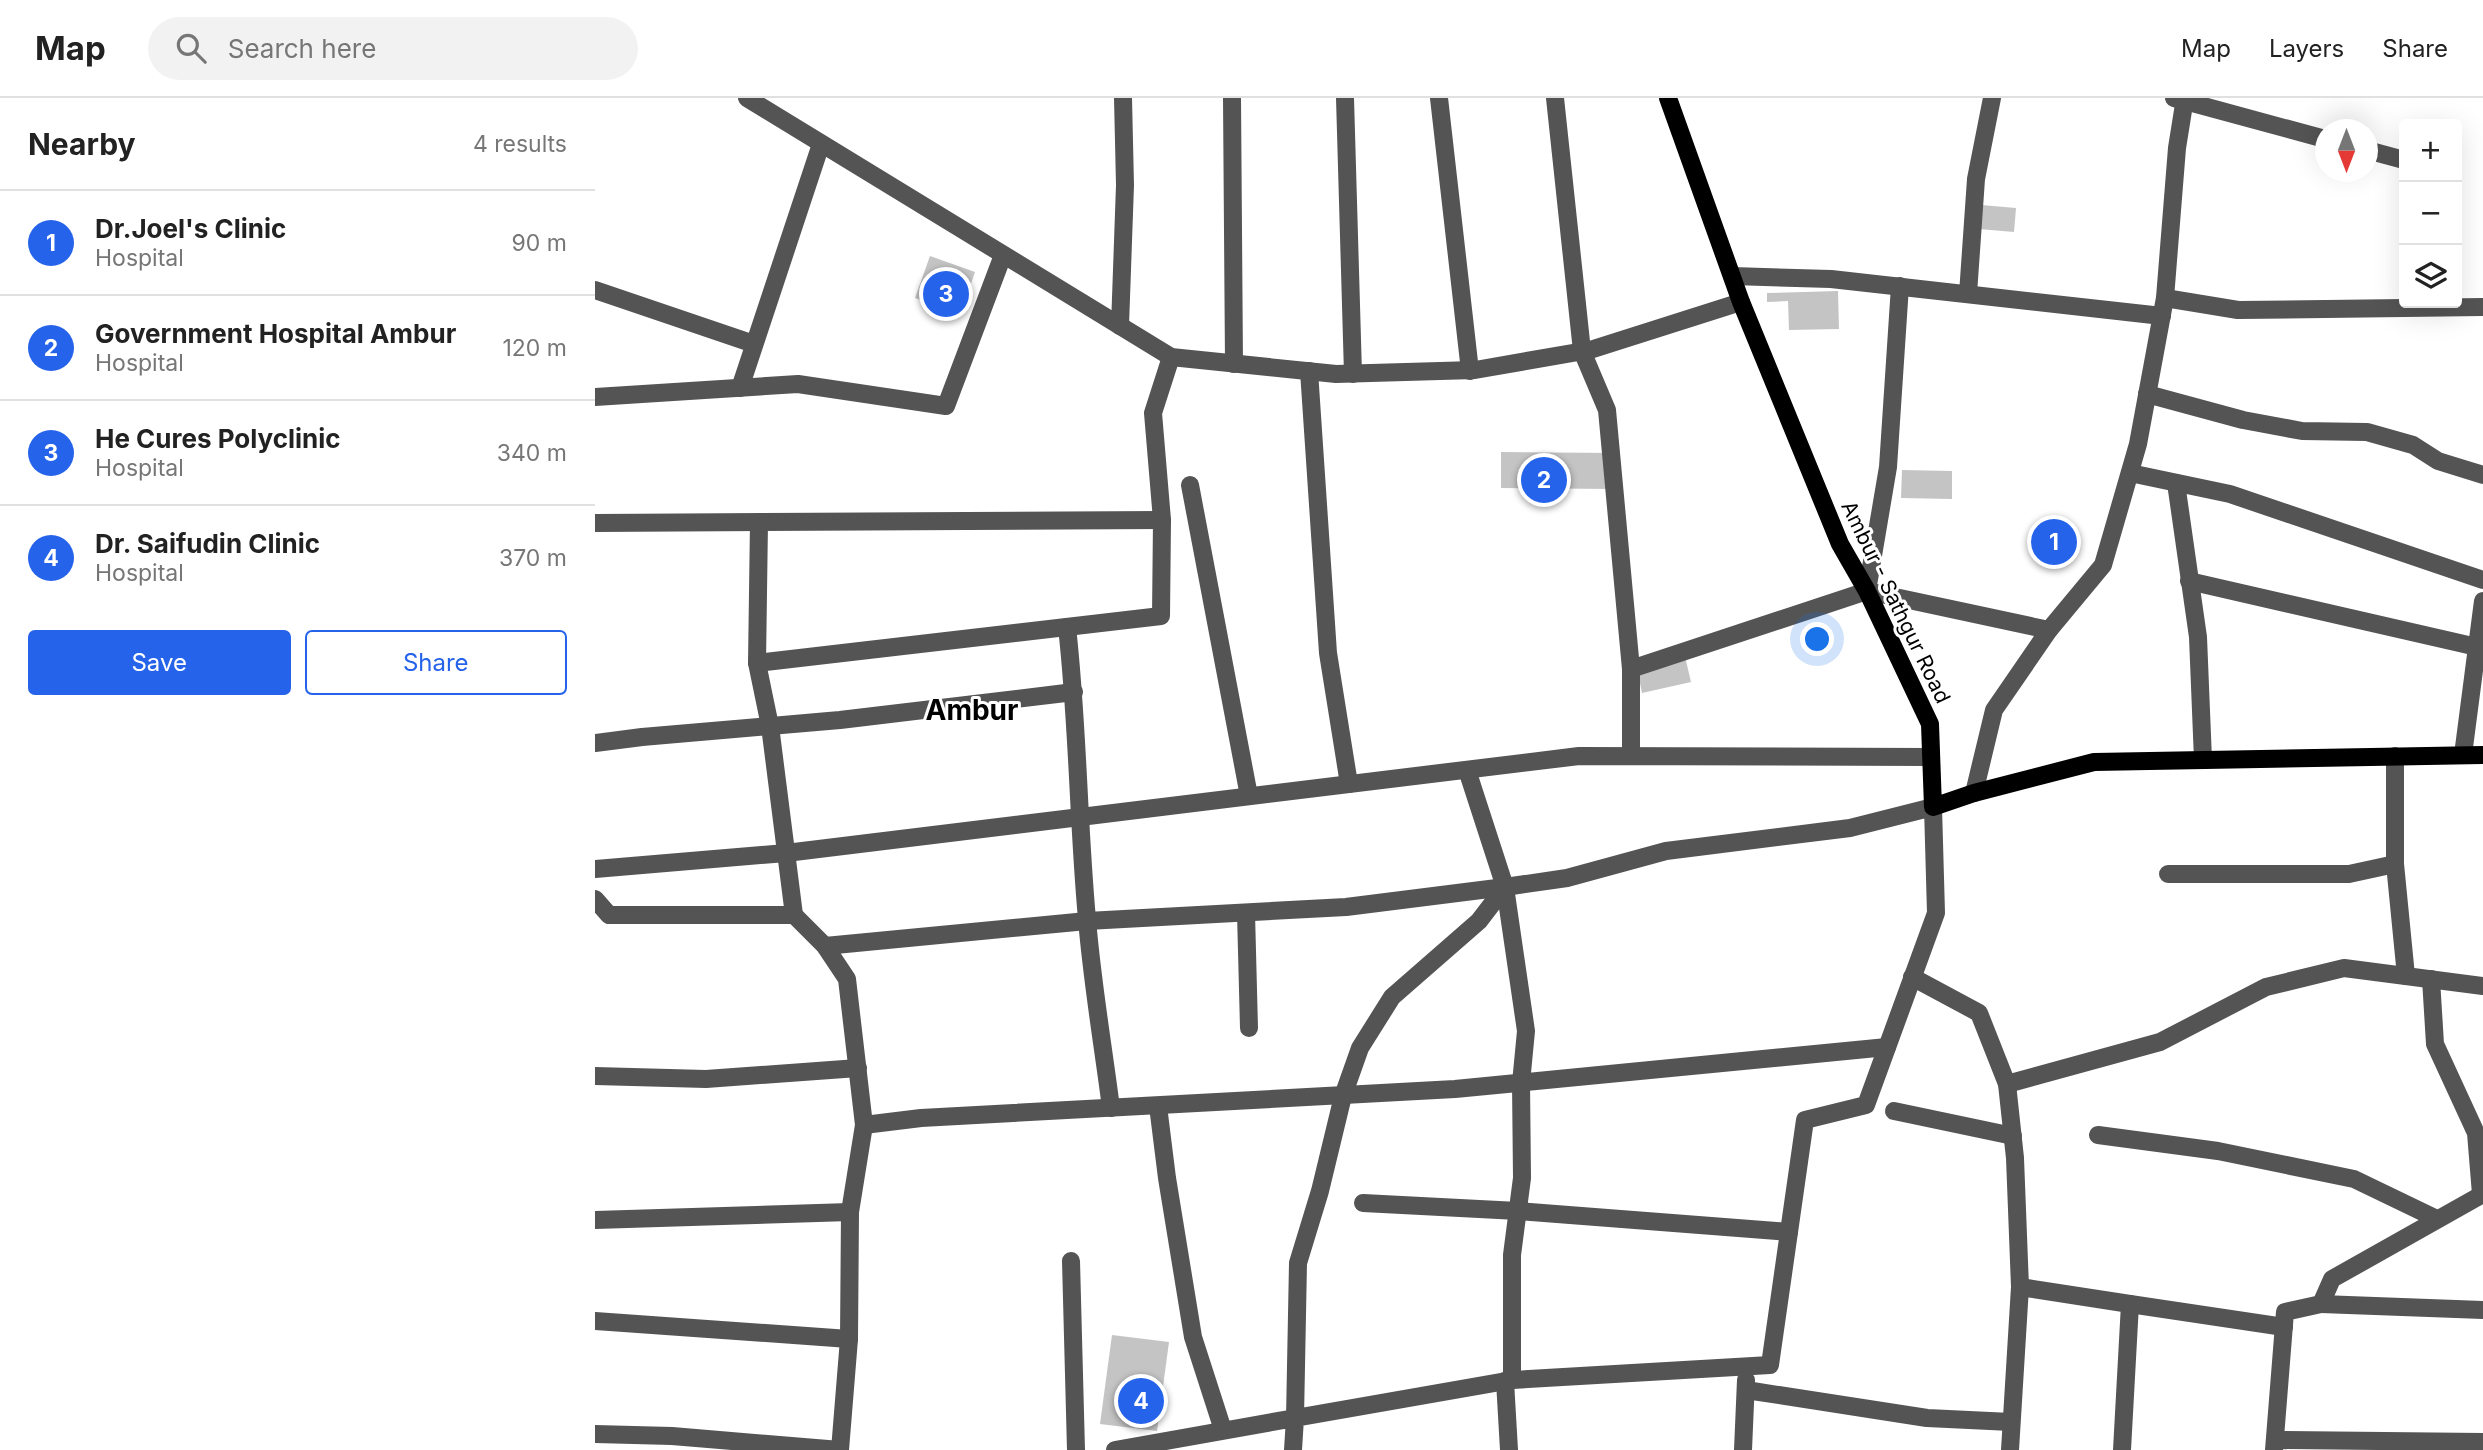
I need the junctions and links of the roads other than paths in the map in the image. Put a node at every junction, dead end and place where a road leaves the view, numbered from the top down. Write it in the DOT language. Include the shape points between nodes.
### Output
graph roads {
  1 [pos="747,98"];
  2 [pos="1123,98"];
  3 [pos="1232,98"];
  4 [pos="1345,98"];
  5 [pos="1439,98"];
  6 [pos="1555,98"];
  7 [pos="1668,98"];
  8 [pos="1992,98"];
  9 [pos="2181,99"];
  10 [pos="2315,135"];
  11 [pos="821,144"];
  12 [pos="2378,153"];
  13 [pos="2399,159"];
  14 [pos="1003,254"];
  15 [pos="1732,275"];
  16 [pos="1901,286"];
  17 [pos="595,290"];
  18 [pos="1968,294"];
  19 [pos="1741,302"];
  20 [pos="2399,306"];
  21 [pos="2462,306"];
  22 [pos="2163,307"];
  23 [pos="2483,307"];
  24 [pos="1120,326"];
  25 [pos="754,344"];
  26 [pos="1582,351"];
  27 [pos="1171,357"];
  28 [pos="1234,364"];
  29 [pos="1470,371"];
  30 [pos="1309,372"];
  31 [pos="1353,374"];
  32 [pos="740,388"];
  33 [pos="2147,394"];
  34 [pos="595,397"];
  35 [pos="2130,473"];
  36 [pos="2483,475"];
  37 [pos="2176,483"];
  38 [pos="1190,485"];
  39 [pos="1162,520"];
  40 [pos="759,522"];
  41 [pos="595,523"];
  42 [pos="2483,580"];
  43 [pos="2189,581"];
  44 [pos="1867,590"];
  45 [pos="2483,601"];
  46 [pos="1067,627"];
  47 [pos="2049,630"];
  48 [pos="2477,647"];
  49 [pos="757,663"];
  50 [pos="1631,669"];
  51 [pos="1074,692"];
  52 [pos="770,726"];
  53 [pos="595,743"];
  54 [pos="2463,755"];
  55 [pos="2483,755"];
  56 [pos="1631,756"];
  57 [pos="2395,756"];
  58 [pos="1931,757"];
  59 [pos="2203,760"];
  60 [pos="1467,770"];
  61 [pos="1349,784"];
  62 [pos="1974,793"];
  63 [pos="1249,796"];
  64 [pos="1933,807"];
  65 [pos="1079,818"];
  66 [pos="786,852"];
  67 [pos="2395,864"];
  68 [pos="595,869"];
  69 [pos="2168,874"];
  70 [pos="1505,887"];
  71 [pos="595,899"];
  72 [pos="1246,913"];
  73 [pos="794,915"];
  74 [pos="1087,921"];
  75 [pos="825,946"];
  76 [pos="2406,976"];
  77 [pos="1912,977"];
  78 [pos="2431,979"];
  79 [pos="2483,986"];
  80 [pos="1249,1028"];
  81 [pos="1887,1047"];
  82 [pos="858,1068"];
  83 [pos="595,1076"];
  84 [pos="1521,1083"];
  85 [pos="2007,1084"];
  86 [pos="1343,1096"];
  87 [pos="1158,1106"];
  88 [pos="1111,1108"];
  89 [pos="1894,1111"];
  90 [pos="864,1125"];
  91 [pos="2098,1135"];
  92 [pos="2013,1136"];
  93 [pos="2482,1194"];
  94 [pos="1363,1203"];
  95 [pos="1518,1211"];
  96 [pos="850,1212"];
  97 [pos="2437,1219"];
  98 [pos="595,1220"];
  99 [pos="1789,1232"];
  100 [pos="1071,1261"];
  101 [pos="2020,1287"];
  102 [pos="2130,1304"];
  103 [pos="2321,1304"];
  104 [pos="2483,1310"];
  105 [pos="595,1321"];
  106 [pos="2284,1327"];
  107 [pos="849,1339"];
  108 [pos="1747,1366"];
  109 [pos="1509,1381"];
  110 [pos="1746,1390"];
  111 [pos="1295,1418"];
  112 [pos="2011,1422"];
  113 [pos="1223,1430"];
  114 [pos="595,1434"];
  115 [pos="2483,1442"];
  116 [pos="2274,1445"];
  117 [pos="840,1450"];
  118 [pos="1076,1450"];
  119 [pos="1115,1450"];
  120 [pos="1293,1450"];
  121 [pos="1509,1450"];
  122 [pos="1743,1450"];
  123 [pos="2010,1450"];
  124 [pos="2122,1450"];
  1 -- 11 [label="street"];
  2 -- 24 [label="street"];
  3 -- 28 [label="street"];
  4 -- 31 [label="street"];
  5 -- 29 [label="street"];
  6 -- 26 [label="street"];
  7 -- 15 [label="main road, Ambur - Sathgur Road"];
  8 -- 18 [label="street" via="1976,179"];
  9 -- 10 [label="street"];
  9 -- 22 [label="street"];
  11 -- 14 [label="street"];
  11 -- 25 [label="street"];
  12 -- 13 [label="street"];
  14 -- 24 [label="street"];
  14 -- 32 [label="street" via="946,406 798,384"];
  15 -- 16 [label="street"];
  15 -- 19 [label="main road, Ambur - Sathgur Road"];
  16 -- 18 [label="street"];
  16 -- 44 [label="street" via="1888,467"];
  17 -- 25 [label="street"];
  18 -- 22 [label="street"];
  19 -- 26 [label="street"];
  19 -- 44 [label="main road, Ambur - Sathgur Road" via="1840,544"];
  20 -- 22 [label="street" via="2318,311"];
  21 -- 23 [label="street"];
  22 -- 33 [label="street"];
  24 -- 27 [label="street"];
  25 -- 32 [label="street"];
  26 -- 29 [label="street"];
  26 -- 50 [label="street" via="1607,410"];
  27 -- 28 [label="street"];
  27 -- 39 [label="street" via="1153,413"];
  28 -- 30 [label="street"];
  29 -- 31 [label="street"];
  30 -- 31 [label="street"];
  30 -- 61 [label="street" via="1328,653"];
  32 -- 34 [label="street"];
  33 -- 35 [label="street"];
  33 -- 36 [label="street" via="2302,431 2367,432 2413,445 2438,461"];
  35 -- 37 [label="street"];
  35 -- 47 [label="street" via="2103,565"];
  37 -- 42 [label="street" via="2230,494"];
  37 -- 43 [label="street"];
  38 -- 63 [label="street"];
  39 -- 40 [label="street"];
  39 -- 46 [label="street" via="1161,616"];
  40 -- 41 [label="street"];
  40 -- 49 [label="street"];
  43 -- 48 [label="street"];
  43 -- 59 [label="street" via="2198,637"];
  44 -- 47 [label="street"];
  44 -- 50 [label="street"];
  44 -- 58 [label="main road, Ambur - Sathgur Road" via="1930,724"];
  45 -- 48 [label="street"];
  46 -- 49 [label="street"];
  46 -- 51 [label="street"];
  47 -- 62 [label="street" via="1994,710"];
  48 -- 54 [label="street"];
  49 -- 52 [label="street"];
  50 -- 56 [label="street"];
  51 -- 52 [label="street"];
  51 -- 65 [label="street"];
  52 -- 53 [label="street"];
  52 -- 66 [label="street"];
  54 -- 55 [label="main road"];
  54 -- 57 [label="main road"];
  56 -- 58 [label="street"];
  56 -- 60 [label="street" via="1579,756"];
  57 -- 59 [label="main road"];
  57 -- 67 [label="street"];
  58 -- 64 [label="main road, Ambur - Sathgur Road"];
  59 -- 62 [label="main road" via="2094,762"];
  60 -- 61 [label="street"];
  60 -- 70 [label="street"];
  61 -- 63 [label="street"];
  62 -- 64 [label="main road"];
  63 -- 65 [label="street"];
  64 -- 70 [label="street" via="1850,828 1666,851 1567,878"];
  64 -- 77 [label="street" via="1936,913"];
  65 -- 66 [label="street"];
  65 -- 74 [label="street"];
  66 -- 68 [label="street"];
  66 -- 73 [label="street"];
  67 -- 69 [label="street" via="2349,874"];
  67 -- 76 [label="street"];
  70 -- 72 [label="street" via="1346,907"];
  70 -- 84 [label="street" via="1526,1031"];
  70 -- 86 [label="street" via="1479,921 1392,997 1360,1048"];
  71 -- 73 [label="street" via="610,915"];
  72 -- 74 [label="street"];
  72 -- 80 [label="street"];
  73 -- 75 [label="street"];
  74 -- 75 [label="street"];
  74 -- 88 [label="street"];
  75 -- 82 [label="street" via="847,979"];
  76 -- 78 [label="street"];
  76 -- 85 [label="street" via="2344,968 2266,987 2160,1042"];
  77 -- 81 [label="street"];
  77 -- 85 [label="street" via="1979,1013"];
  78 -- 79 [label="street"];
  78 -- 93 [label="street" via="2435,1044 2476,1133"];
  81 -- 84 [label="street"];
  81 -- 99 [label="street" via="1866,1105 1805,1120"];
  82 -- 83 [label="street" via="706,1079"];
  82 -- 90 [label="street"];
  84 -- 86 [label="street"];
  84 -- 95 [label="street"];
  85 -- 92 [label="street"];
  86 -- 87 [label="street"];
  86 -- 111 [label="street" via="1298,1263"];
  87 -- 88 [label="street"];
  87 -- 113 [label="street" via="1193,1337"];
  88 -- 90 [label="street"];
  89 -- 92 [label="street"];
  90 -- 96 [label="street"];
  91 -- 97 [label="street" via="2218,1151 2354,1179"];
  92 -- 101 [label="street"];
  93 -- 97 [label="street"];
  94 -- 95 [label="street"];
  95 -- 99 [label="street"];
  95 -- 109 [label="street" via="1512,1255"];
  96 -- 98 [label="street"];
  96 -- 107 [label="street"];
  97 -- 103 [label="street" via="2332,1279"];
  99 -- 108 [label="street" via="1770,1365"];
  100 -- 118 [label="street"];
  101 -- 102 [label="street"];
  101 -- 112 [label="street"];
  102 -- 106 [label="street"];
  102 -- 124 [label="street"];
  103 -- 104 [label="street"];
  103 -- 106 [label="street" via="2285,1312"];
  105 -- 107 [label="street"];
  106 -- 116 [label="street"];
  107 -- 117 [label="street"];
  108 -- 109 [label="street"];
  108 -- 110 [label="street"];
  109 -- 111 [label="street"];
  109 -- 121 [label="street"];
  110 -- 112 [label="street" via="1927,1418"];
  110 -- 122 [label="street"];
  111 -- 113 [label="street"];
  111 -- 120 [label="street"];
  112 -- 123 [label="street"];
  113 -- 119 [label="street"];
  114 -- 117 [label="street"];
  115 -- 116 [label="street"];
}
